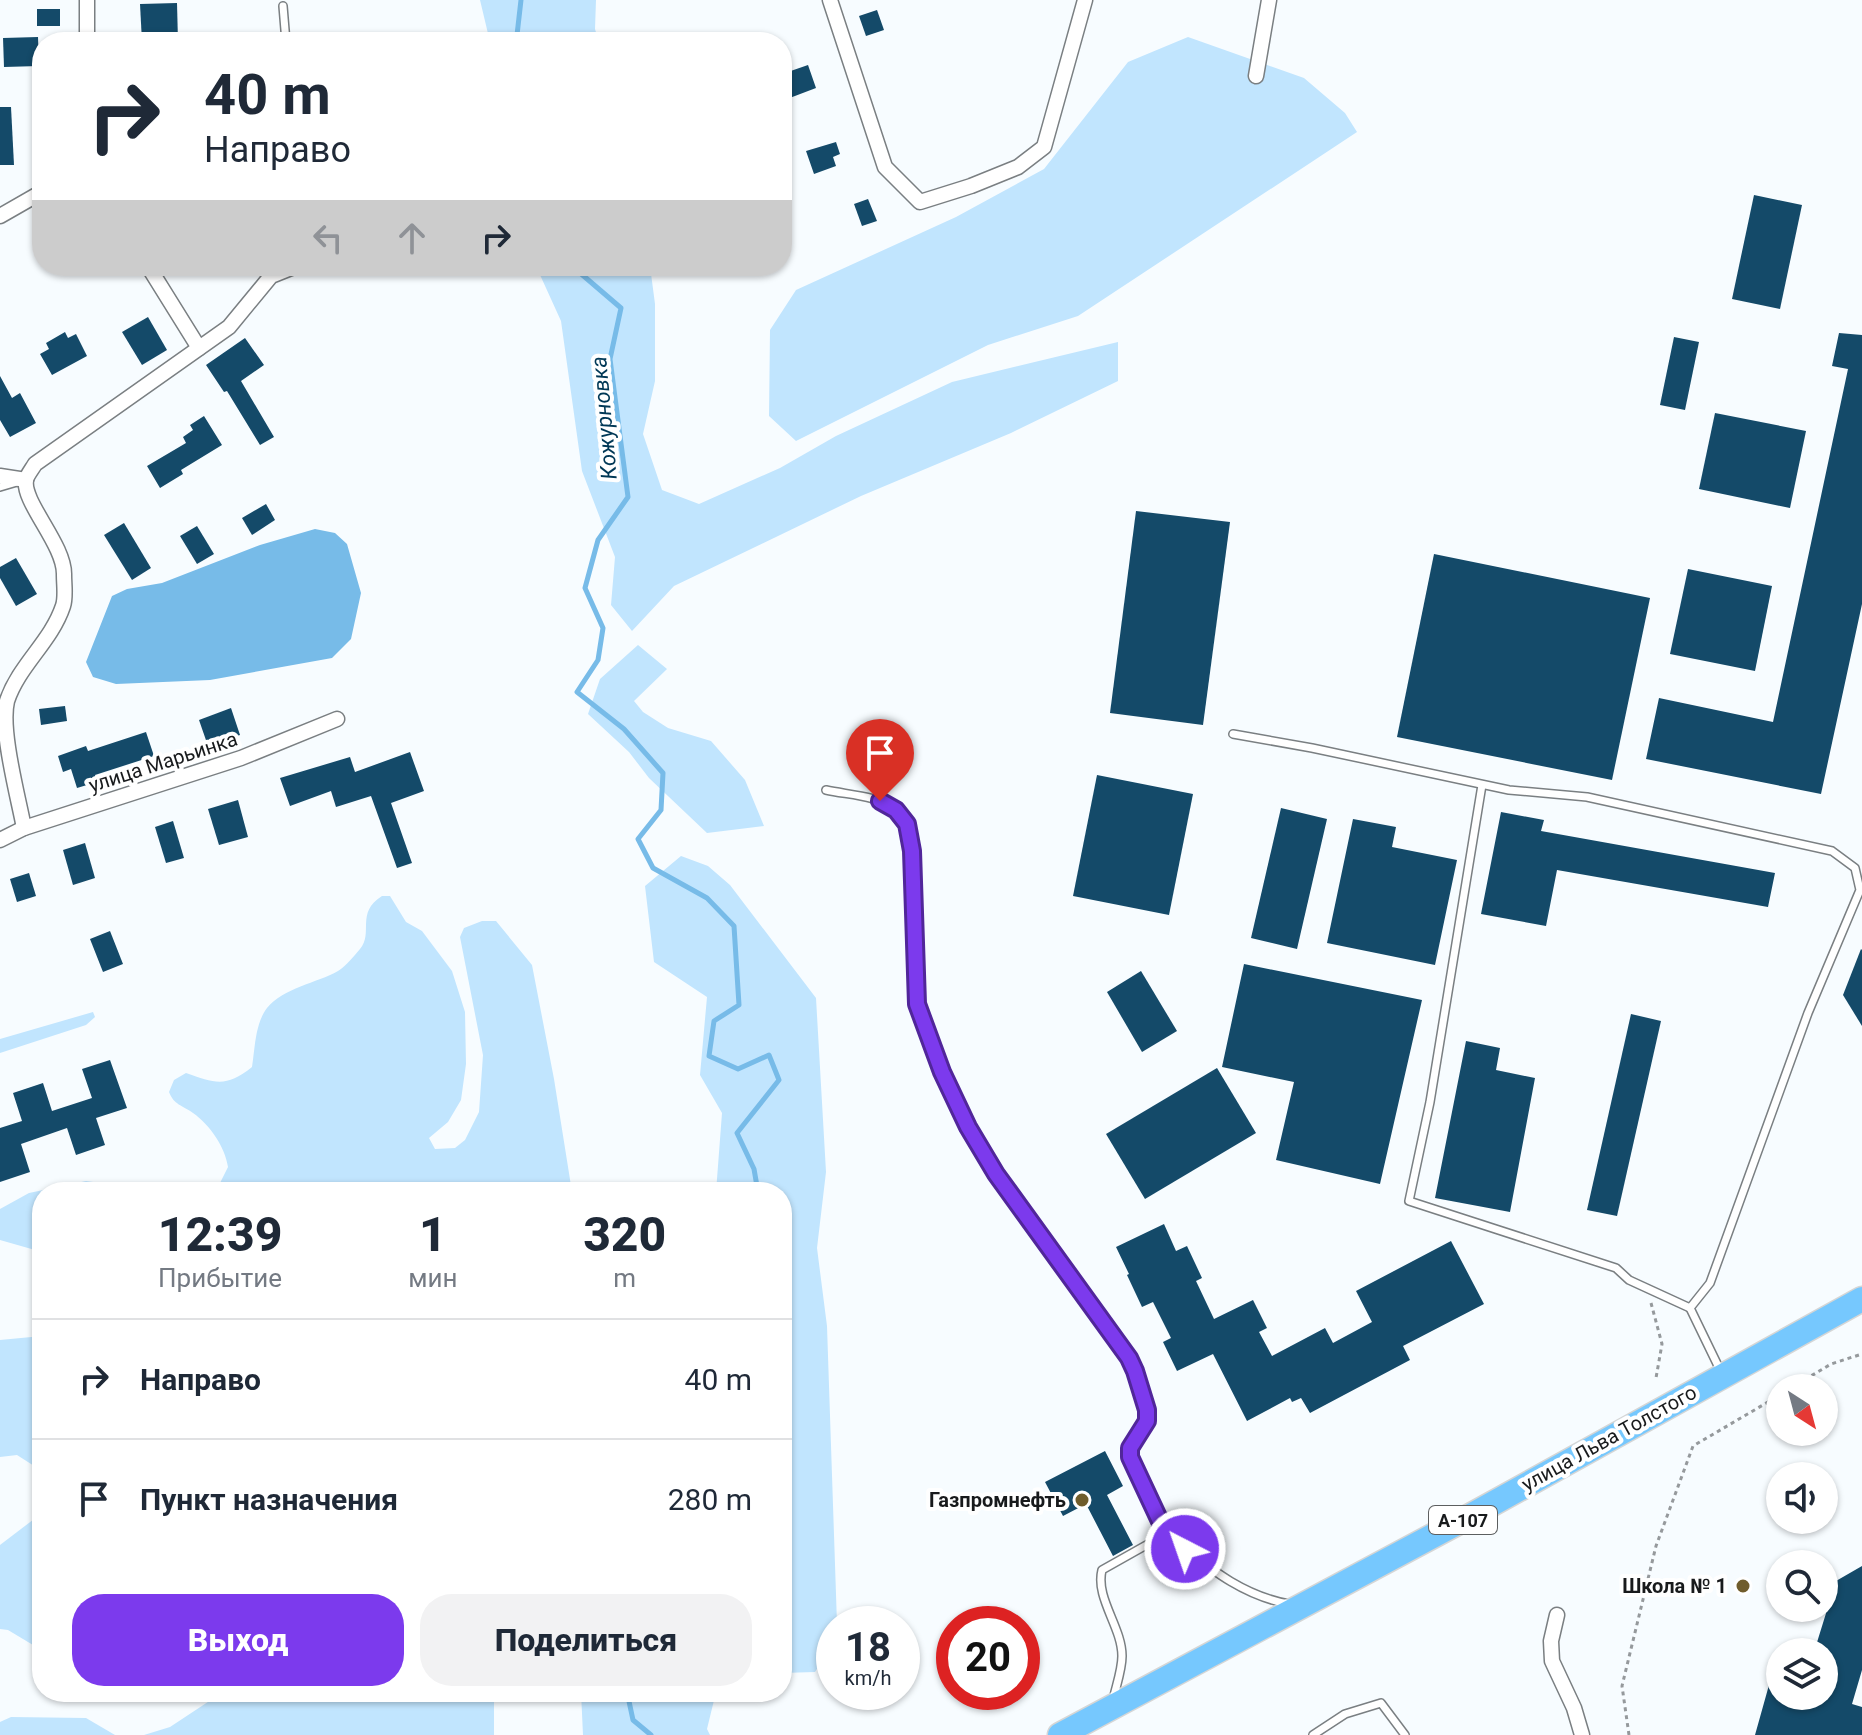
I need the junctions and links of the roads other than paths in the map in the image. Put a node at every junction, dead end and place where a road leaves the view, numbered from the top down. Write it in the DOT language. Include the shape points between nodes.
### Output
graph roads {
  1 [pos="87,0"];
  2 [pos="830,0"];
  3 [pos="1085,0"];
  4 [pos="1269,0"];
  5 [pos="283,6"];
  6 [pos="87,32"];
  7 [pos="285,32"];
  8 [pos="1256,76"];
  9 [pos="32,198"];
  10 [pos="0,216"];
  11 [pos="154,276"];
  12 [pos="271,276"];
  13 [pos="199,348"];
  14 [pos="0,476"];
  15 [pos="26,480"];
  16 [pos="0,487"];
  17 [pos="337,719"];
  18 [pos="1233,734"];
  19 [pos="1482,785"];
  20 [pos="826,790"];
  21 [pos="24,828"];
  22 [pos="0,840"];
  23 [pos="1862,1299"];
  24 [pos="1690,1308"];
  25 [pos="1722,1375"];
  26 [pos="1166,1534"];
  27 [pos="1299,1606"];
  28 [pos="1557,1615"];
  29 [pos="1111,1707"];
  30 [pos="1060,1735"];
  31 [pos="1313,1735"];
  32 [pos="1405,1735"];
  33 [pos="1582,1735"];
  1 -- 6 [label="street"];
  2 -- 3 [label="street" via="885,167 920,202 1018,167 1044,147"];
  4 -- 8 [label="street"];
  5 -- 7 [label="lane"];
  9 -- 10 [label="street"];
  11 -- 13 [label="street"];
  12 -- 13 [label="street" via="229,327"];
  13 -- 15 [label="street" via="35,464"];
  14 -- 15 [label="street"];
  15 -- 16 [label="lane"];
  15 -- 21 [label="street" via="64,565 64,604 6,703 4,723"];
  17 -- 21 [label="street, улица Марьинка" via="241,758"];
  18 -- 19 [label="lane"];
  19 -- 24 [label="lane" via="1409,1201 1616,1268 1629,1280"];
  19 -- 24 [label="lane" via="1587,797 1832,851 1855,868 1860,890 1808,1013 1710,1283"];
  20 -- 26 [label="lane" via="880,801 907,824 917,1004 942,1072 996,1174 1129,1358 1147,1410 1130,1457"];
  21 -- 22 [label="street, улица Марьинка"];
  23 -- 25 [label="highway, улица Льва Толстого / А-107"];
  24 -- 25 [label="lane"];
  25 -- 27 [label="highway, улица Льва Толстого / А-107"];
  26 -- 27 [label="lane" via="1243,1591"];
  26 -- 29 [label="lane" via="1102,1570 1099,1581 1122,1655"];
  27 -- 29 [label="highway, улица Льва Толстого / А-107"];
  28 -- 33 [label="street" via="1550,1652"];
  29 -- 30 [label="highway, улица Льва Толстого / А-107"];
  31 -- 32 [label="lane" via="1345,1714 1381,1703"];
}
